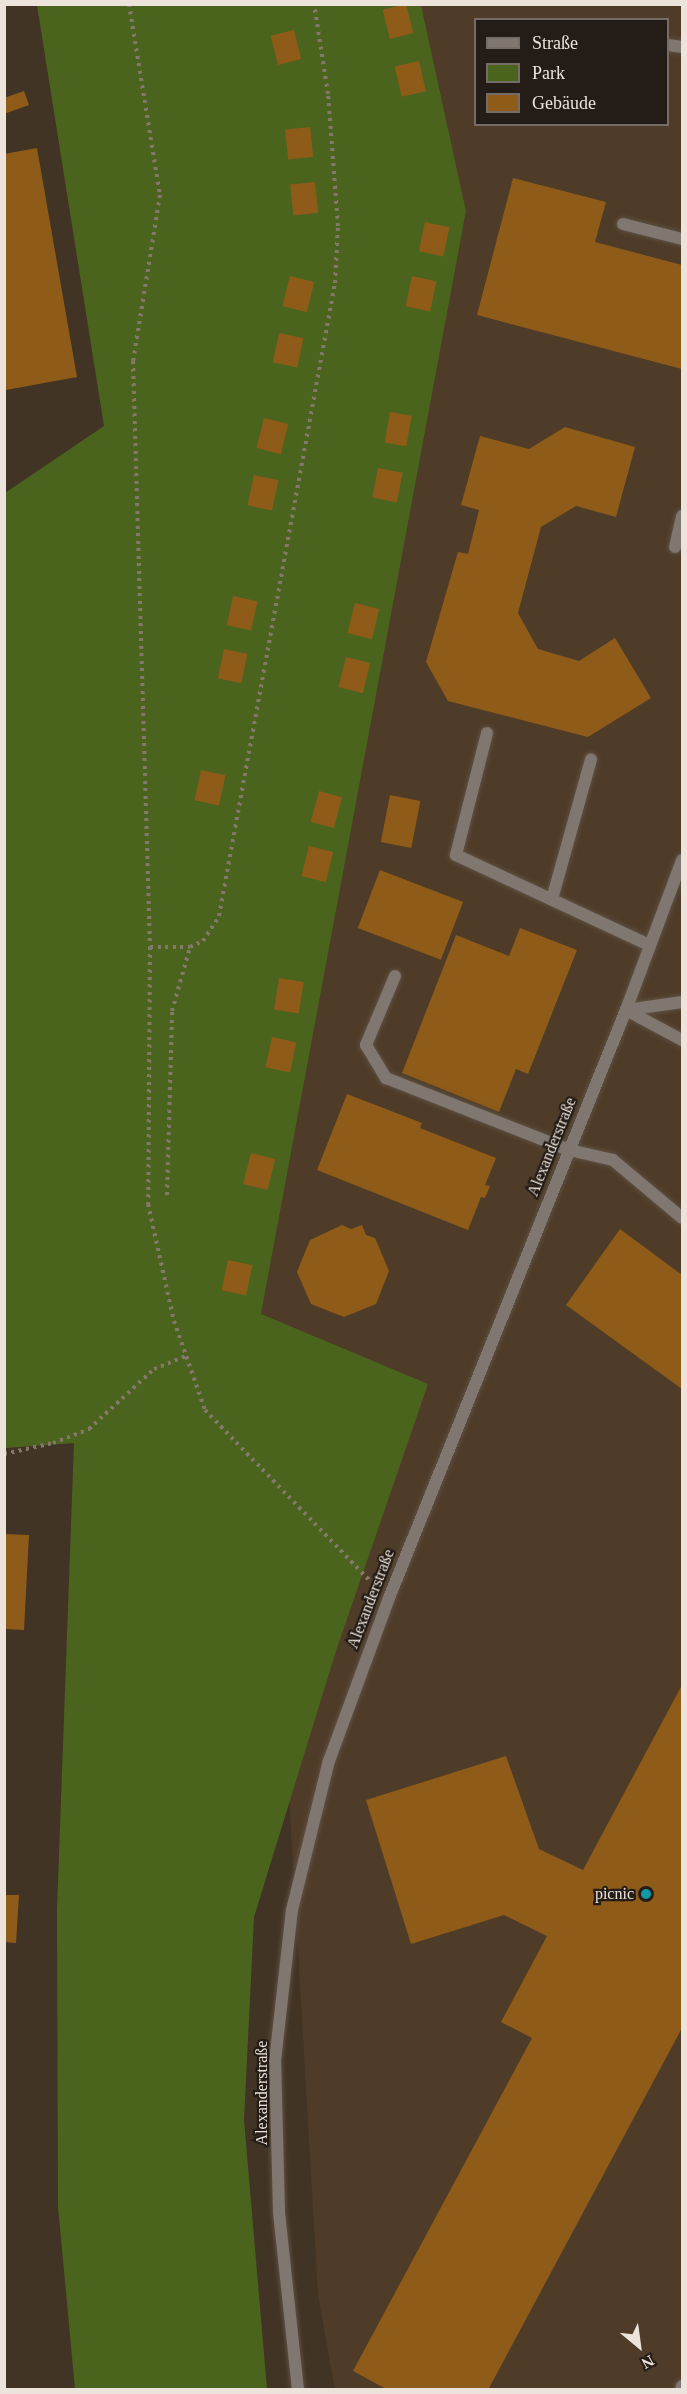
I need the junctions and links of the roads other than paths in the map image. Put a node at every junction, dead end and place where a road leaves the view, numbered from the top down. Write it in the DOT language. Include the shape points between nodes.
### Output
graph roads {
  1 [pos="623,224"];
  2 [pos="682,238"];
  3 [pos="682,516"];
  4 [pos="675,548"];
  5 [pos="487,733"];
  6 [pos="591,759"];
  7 [pos="682,860"];
  8 [pos="552,898"];
  9 [pos="649,945"];
  10 [pos="395,976"];
  11 [pos="682,1002"];
  12 [pos="626,1010"];
  13 [pos="682,1040"];
  14 [pos="569,1150"];
  15 [pos="682,1218"];
  16 [pos="298,2390"];
  1 -- 2 [label="street"];
  3 -- 4 [label="street"];
  5 -- 8 [label="street" via="456,855"];
  6 -- 8 [label="street"];
  7 -- 9 [label="street, Alexanderstraße"];
  8 -- 9 [label="street"];
  9 -- 12 [label="street, Alexanderstraße"];
  10 -- 14 [label="street" via="366,1045 386,1078"];
  11 -- 12 [label="street"];
  12 -- 13 [label="street"];
  12 -- 14 [label="street, Alexanderstraße"];
  14 -- 15 [label="street" via="613,1160"];
  14 -- 16 [label="street, Alexanderstraße" via="388,1598 329,1761 292,1910 275,2061 279,2211"];
}
